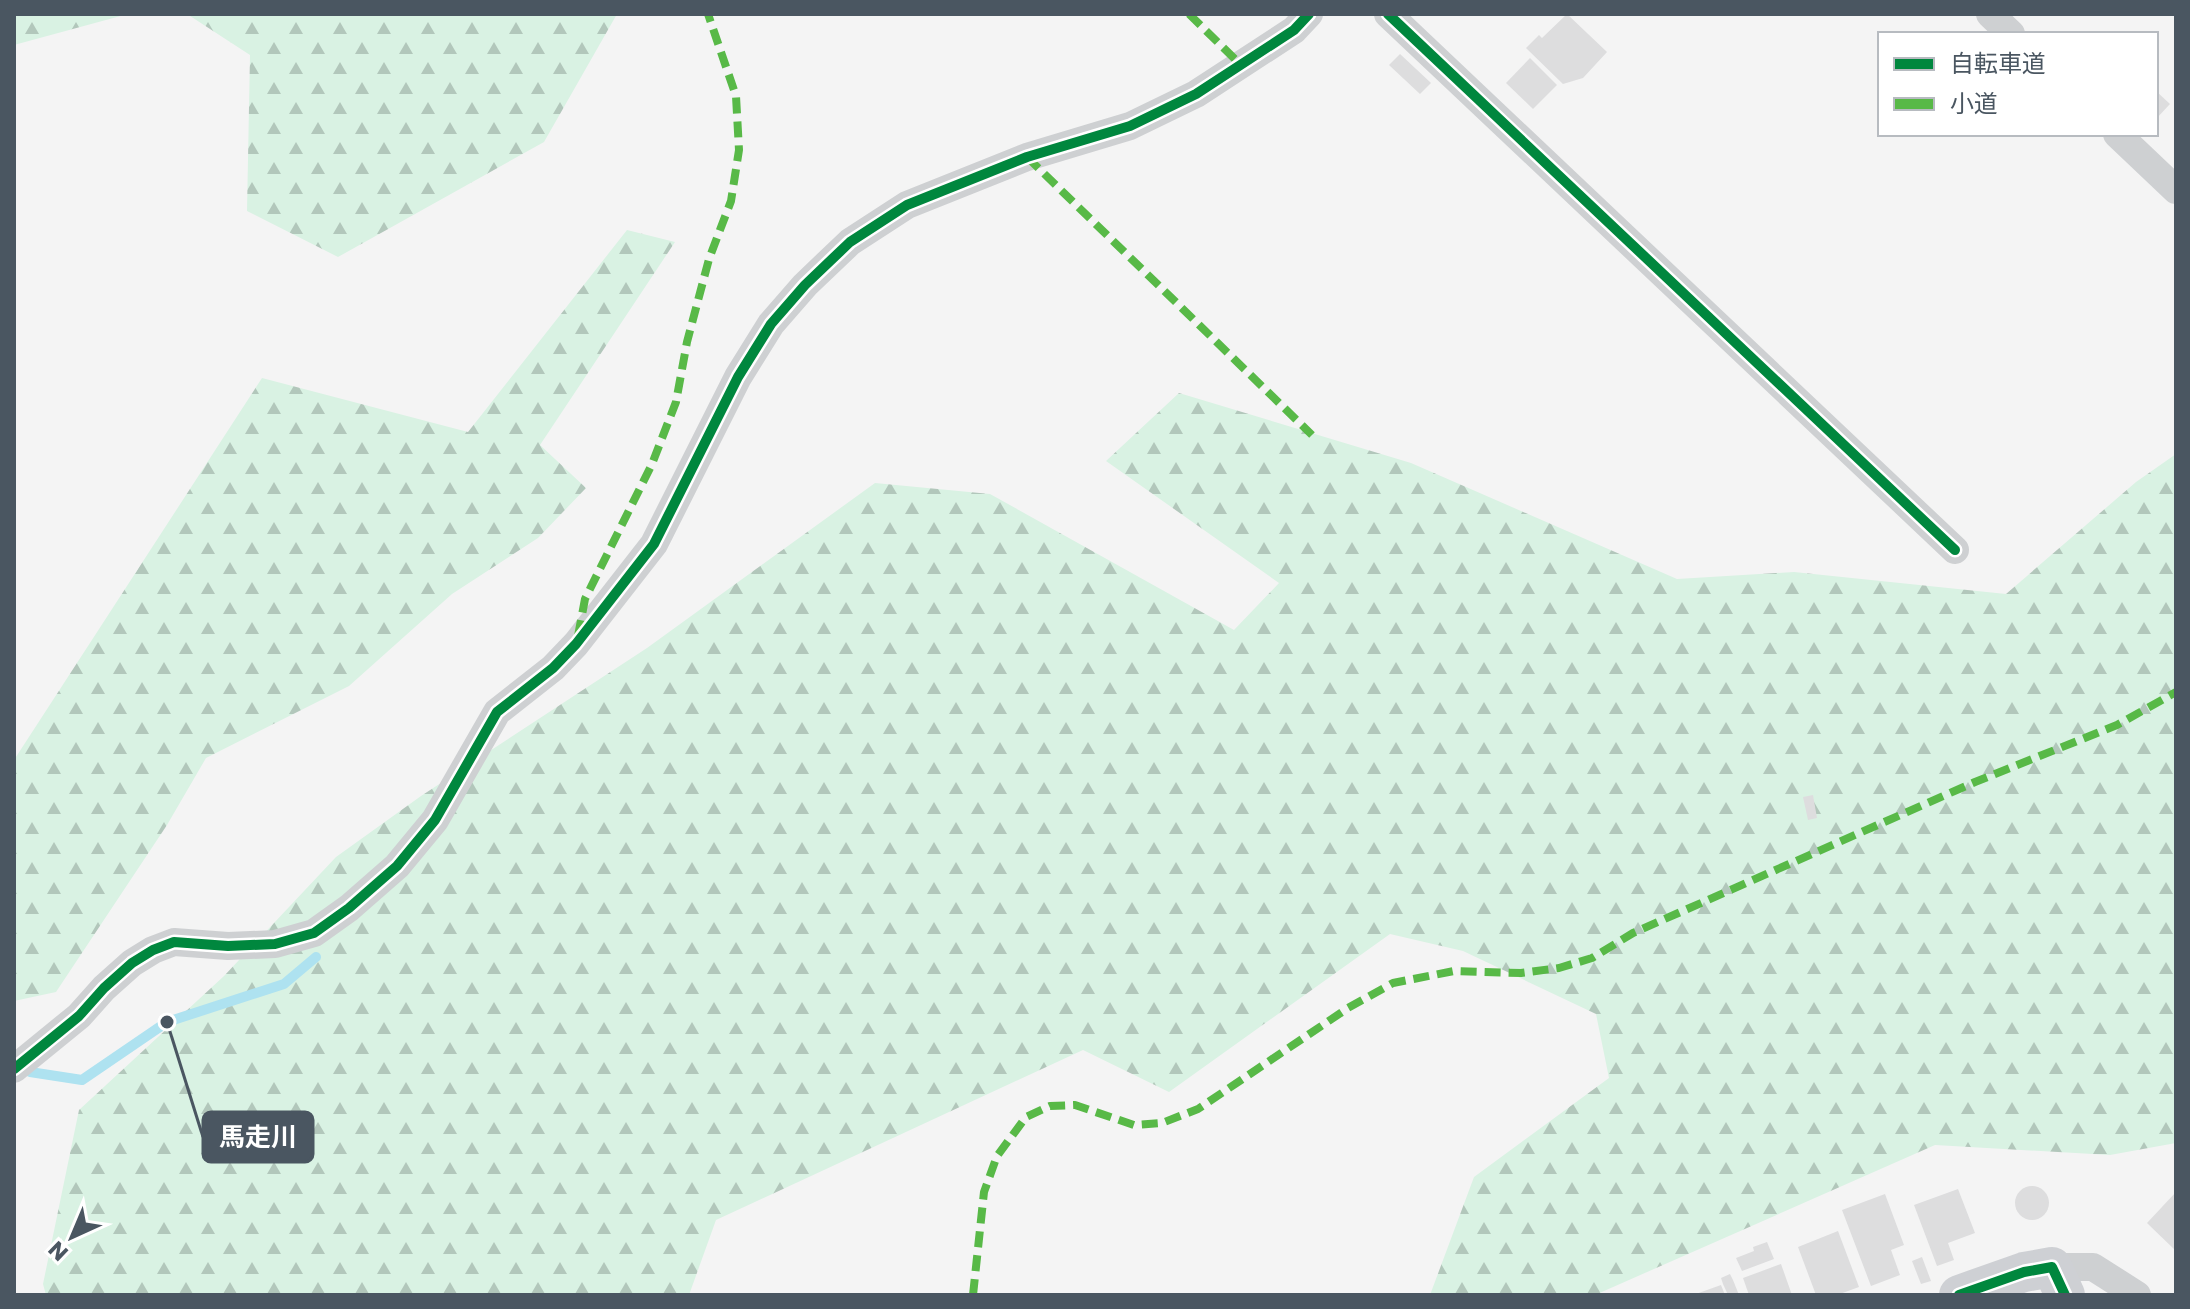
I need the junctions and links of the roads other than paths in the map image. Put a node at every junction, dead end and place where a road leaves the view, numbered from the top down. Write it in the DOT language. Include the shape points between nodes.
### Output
graph roads {
  1 [pos="1309,14"];
  2 [pos="1388,14"];
  3 [pos="1990,14"];
  4 [pos="2009,32"];
  5 [pos="2119,136"];
  6 [pos="2176,190"];
  7 [pos="1955,550"];
  8 [pos="14,1069"];
  9 [pos="2059,1281"];
  10 [pos="1959,1295"];
  11 [pos="2137,1295"];
  1 -- 8 [label="street" via="1294,30 1196,94 1130,126 1027,157 907,205 850,242 771,324 738,377 654,544 576,644 497,712 435,820 397,866 314,933 275,944 174,942 153,950"];
  2 -- 7 [label="street"];
  3 -- 4 [label="street"];
  5 -- 6 [label="street"];
  9 -- 10 [label="street" via="2024,1272"];
  9 -- 11 [label="street" via="2093,1267"];
}
